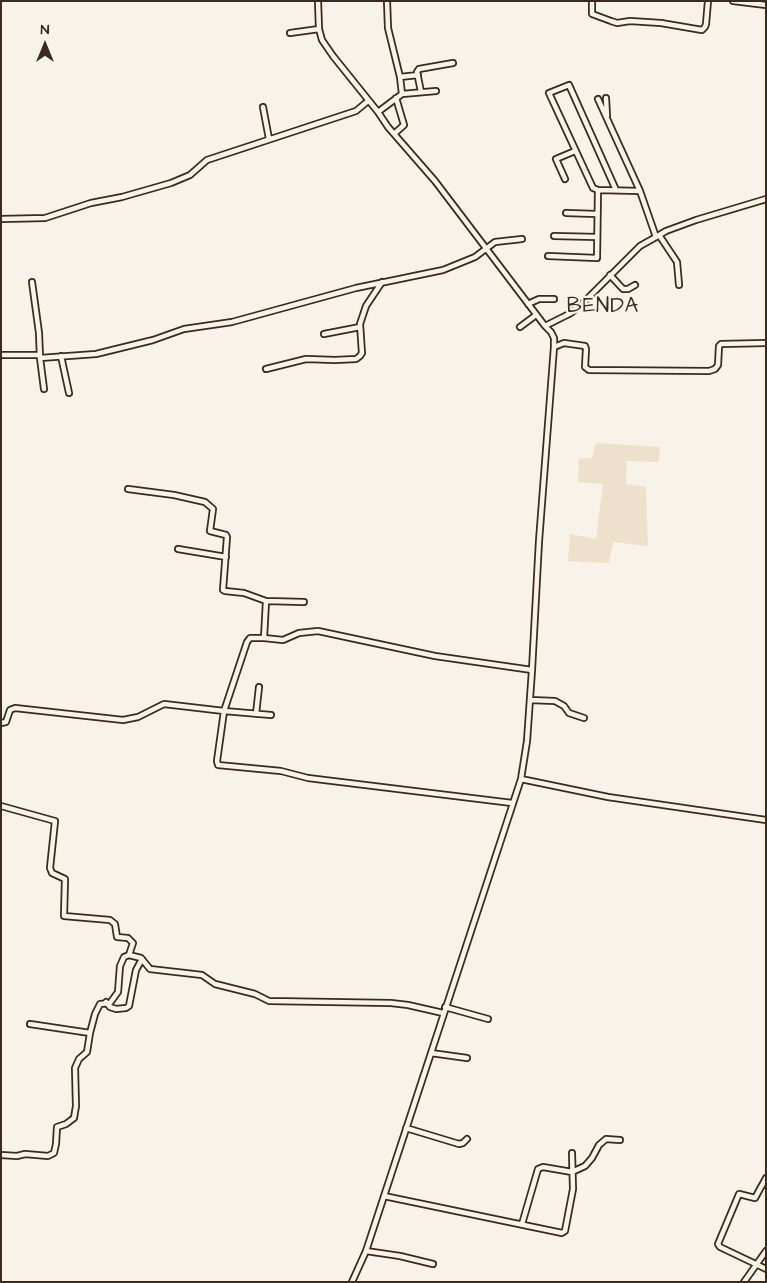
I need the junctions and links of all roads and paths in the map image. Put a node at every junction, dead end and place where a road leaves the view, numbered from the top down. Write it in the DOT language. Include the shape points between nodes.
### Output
graph roads {
  1 [pos="318,1"];
  2 [pos="387,1"];
  3 [pos="592,1"];
  4 [pos="708,1"];
  5 [pos="733,1"];
  6 [pos="766,5"];
  7 [pos="319,30"];
  8 [pos="290,32"];
  9 [pos="454,63"];
  10 [pos="418,75"];
  11 [pos="400,77"];
  12 [pos="436,91"];
  13 [pos="421,92"];
  14 [pos="402,94"];
  15 [pos="396,98"];
  16 [pos="606,98"];
  17 [pos="598,99"];
  18 [pos="368,101"];
  19 [pos="262,107"];
  20 [pos="378,112"];
  21 [pos="607,120"];
  22 [pos="394,134"];
  23 [pos="269,139"];
  24 [pos="575,151"];
  25 [pos="565,180"];
  26 [pos="598,190"];
  27 [pos="616,190"];
  28 [pos="640,191"];
  29 [pos="766,199"];
  30 [pos="566,213"];
  31 [pos="597,214"];
  32 [pos="1,219"];
  33 [pos="554,236"];
  34 [pos="658,236"];
  35 [pos="597,237"];
  36 [pos="522,239"];
  37 [pos="486,247"];
  38 [pos="548,256"];
  39 [pos="610,275"];
  40 [pos="32,282"];
  41 [pos="382,282"];
  42 [pos="635,285"];
  43 [pos="679,285"];
  44 [pos="554,299"];
  45 [pos="528,304"];
  46 [pos="536,315"];
  47 [pos="545,326"];
  48 [pos="360,327"];
  49 [pos="520,327"];
  50 [pos="324,334"];
  51 [pos="766,344"];
  52 [pos="554,347"];
  53 [pos="1,355"];
  54 [pos="61,356"];
  55 [pos="40,357"];
  56 [pos="266,369"];
  57 [pos="44,389"];
  58 [pos="69,393"];
  59 [pos="128,489"];
  60 [pos="178,549"];
  61 [pos="226,557"];
  62 [pos="266,601"];
  63 [pos="304,602"];
  64 [pos="264,638"];
  65 [pos="532,670"];
  66 [pos="259,687"];
  67 [pos="530,700"];
  68 [pos="224,711"];
  69 [pos="256,714"];
  70 [pos="271,715"];
  71 [pos="584,718"];
  72 [pos="1,723"];
  73 [pos="521,779"];
  74 [pos="512,803"];
  75 [pos="1,806"];
  76 [pos="766,820"];
  77 [pos="129,955"];
  78 [pos="142,959"];
  79 [pos="106,1002"];
  80 [pos="445,1007"];
  81 [pos="443,1013"];
  82 [pos="488,1019"];
  83 [pos="30,1024"];
  84 [pos="90,1032"];
  85 [pos="431,1053"];
  86 [pos="467,1058"];
  87 [pos="406,1128"];
  88 [pos="467,1140"];
  89 [pos="620,1140"];
  90 [pos="572,1153"];
  91 [pos="1,1155"];
  92 [pos="572,1172"];
  93 [pos="766,1178"];
  94 [pos="384,1196"];
  95 [pos="522,1224"];
  96 [pos="366,1251"];
  97 [pos="766,1251"];
  98 [pos="433,1264"];
  99 [pos="758,1264"];
  100 [pos="766,1269"];
  101 [pos="352,1282"];
  102 [pos="744,1282"];
  1 -- 7 [label="street"];
  2 -- 11 [label="street" via="388,28"];
  3 -- 4 [label="street" via="592,14 617,23 661,23 702,30 706,24"];
  5 -- 6 [label="street"];
  7 -- 8 [label="street"];
  7 -- 18 [label="street" via="333,56"];
  9 -- 10 [label="street" via="420,68"];
  10 -- 11 [label="street"];
  10 -- 13 [label="street"];
  11 -- 14 [label="street"];
  12 -- 13 [label="street"];
  13 -- 14 [label="street"];
  14 -- 15 [label="street"];
  15 -- 20 [label="street"];
  15 -- 22 [label="street" via="404,125"];
  16 -- 21 [label="street"];
  17 -- 21 [label="street"];
  18 -- 20 [label="street"];
  18 -- 23 [label="street" via="356,111"];
  19 -- 23 [label="street"];
  20 -- 22 [label="street"];
  21 -- 28 [label="street"];
  22 -- 37 [label="street"];
  23 -- 32 [label="street" via="207,160 190,175 171,183 45,218"];
  24 -- 25 [label="street" via="556,159"];
  24 -- 26 [label="street" via="591,186"];
  24 -- 27 [label="street" via="549,93 568,85"];
  26 -- 27 [label="street"];
  26 -- 31 [label="street"];
  27 -- 28 [label="street"];
  28 -- 34 [label="street"];
  29 -- 34 [label="street" via="696,220"];
  30 -- 31 [label="street"];
  31 -- 35 [label="street"];
  33 -- 35 [label="street"];
  34 -- 39 [label="street" via="640,246"];
  34 -- 43 [label="street" via="677,262"];
  35 -- 38 [label="street" via="596,258"];
  36 -- 37 [label="street" via="495,242"];
  37 -- 41 [label="street" via="475,258 457,266"];
  37 -- 45 [label="street"];
  39 -- 42 [label="street" via="623,288"];
  39 -- 47 [label="street" via="571,313"];
  40 -- 55 [label="street"];
  41 -- 48 [label="street" via="366,306"];
  41 -- 54 [label="street" via="232,322 184,329 96,354"];
  44 -- 45 [label="street" via="539,299"];
  45 -- 46 [label="street"];
  46 -- 47 [label="street"];
  46 -- 49 [label="street"];
  47 -- 52 [label="street" via="554,338"];
  48 -- 50 [label="street"];
  48 -- 56 [label="street" via="362,353 356,359 306,359"];
  51 -- 52 [label="street" via="721,344 718,365 709,371 589,370 585,367 585,346 562,343"];
  52 -- 65 [label="street"];
  53 -- 55 [label="street"];
  54 -- 55 [label="street"];
  54 -- 58 [label="street"];
  55 -- 57 [label="street"];
  59 -- 61 [label="street" via="174,494 205,502 214,510 210,531 228,537"];
  60 -- 61 [label="street"];
  61 -- 62 [label="street" via="225,591 244,593"];
  62 -- 63 [label="street"];
  62 -- 64 [label="street"];
  64 -- 65 [label="street" via="283,640 299,633 318,631 434,656"];
  64 -- 68 [label="street" via="250,638 247,642"];
  65 -- 67 [label="street"];
  66 -- 69 [label="street"];
  67 -- 71 [label="street" via="555,701 569,713"];
  67 -- 73 [label="street"];
  68 -- 69 [label="street"];
  68 -- 72 [label="street" via="164,704 123,720 12,708 6,722"];
  68 -- 74 [label="street" via="218,766 281,771 308,778"];
  69 -- 70 [label="street"];
  73 -- 74 [label="street"];
  73 -- 76 [label="street" via="608,797"];
  74 -- 80 [label="street"];
  75 -- 77 [label="street" via="55,821 50,868 52,873 65,878 63,914 110,920 115,924 117,937 128,938 132,943"];
  77 -- 78 [label="street"];
  77 -- 79 [label="street" via="124,957 120,966 118,992 110,1003"];
  78 -- 79 [label="street" via="136,970 129,1006 116,1009"];
  78 -- 81 [label="street" via="150,969 202,975 215,984 269,1001 391,1003"];
  79 -- 84 [label="street" via="98,1006"];
  80 -- 81 [label="street"];
  80 -- 82 [label="street"];
  81 -- 85 [label="street"];
  83 -- 84 [label="street"];
  84 -- 91 [label="street" via="88,1052 79,1059 75,1068 74,1118 57,1127 54,1153 48,1156"];
  85 -- 86 [label="street"];
  85 -- 87 [label="street"];
  87 -- 88 [label="street" via="459,1144"];
  87 -- 94 [label="street"];
  89 -- 92 [label="street" via="606,1139 585,1166"];
  90 -- 92 [label="street"];
  92 -- 95 [label="street" via="538,1169"];
  92 -- 95 [label="street" via="573,1189 565,1232"];
  93 -- 99 [label="street" via="755,1198 739,1194 718,1244"];
  94 -- 95 [label="street"];
  94 -- 96 [label="street"];
  96 -- 98 [label="street"];
  96 -- 101 [label="street"];
  97 -- 99 [label="street"];
  99 -- 100 [label="street"];
  99 -- 102 [label="street"];
}
